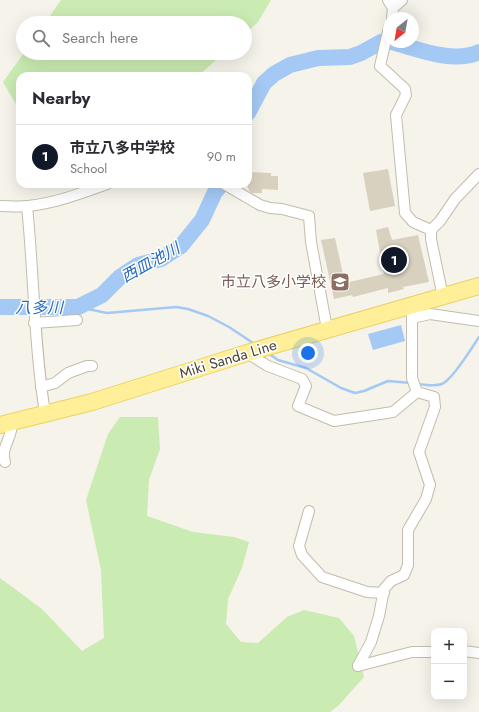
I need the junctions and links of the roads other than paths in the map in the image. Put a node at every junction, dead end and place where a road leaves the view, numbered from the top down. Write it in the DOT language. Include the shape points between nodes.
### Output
graph roads {
  1 [pos="402,0"];
  2 [pos="391,9"];
  3 [pos="383,48"];
  4 [pos="479,174"];
  5 [pos="96,188"];
  6 [pos="230,188"];
  7 [pos="0,206"];
  8 [pos="27,206"];
  9 [pos="431,230"];
  10 [pos="479,286"];
  11 [pos="443,297"];
  12 [pos="412,312"];
  13 [pos="77,320"];
  14 [pos="34,321"];
  15 [pos="479,321"];
  16 [pos="327,330"];
  17 [pos="254,350"];
  18 [pos="92,366"];
  19 [pos="41,387"];
  20 [pos="417,392"];
  21 [pos="46,413"];
  22 [pos="6,423"];
  23 [pos="5,462"];
  24 [pos="309,511"];
  25 [pos="384,593"];
  26 [pos="467,651"];
  27 [pos="431,652"];
  28 [pos="479,653"];
  1 -- 2 [label="street"];
  3 -- 9 [label="street" via="380,66 405,89 406,95 396,115 405,213 413,222"];
  4 -- 9 [label="street"];
  5 -- 8 [label="street" via="52,202"];
  6 -- 16 [label="street" via="260,205 309,216 311,242"];
  7 -- 8 [label="street"];
  8 -- 14 [label="street" via="32,252"];
  9 -- 11 [label="street"];
  10 -- 11 [label="main road, Miki Sanda Line"];
  11 -- 12 [label="main road, Miki Sanda Line"];
  12 -- 15 [label="street"];
  12 -- 16 [label="main road, Miki Sanda Line"];
  12 -- 20 [label="street" via="412,378"];
  13 -- 14 [label="street"];
  14 -- 19 [label="street"];
  16 -- 17 [label="main road, Miki Sanda Line"];
  17 -- 20 [label="street" via="268,366 302,379 306,386 298,406 334,421 393,412"];
  17 -- 21 [label="main road, Miki Sanda Line" via="92,402"];
  18 -- 19 [label="street" via="68,372 55,383"];
  19 -- 21 [label="street"];
  20 -- 25 [label="street" via="434,397 435,407 419,452 430,485 426,499 408,530 408,566 404,575 391,581 384,589"];
  21 -- 22 [label="main road, Miki Sanda Line"];
  22 -- 23 [label="street" via="12,430 3,450"];
  24 -- 25 [label="street" via="299,546 302,555 322,577 367,592"];
  25 -- 27 [label="street" via="371,642 358,666 412,652"];
  26 -- 28 [label="street"];
}
